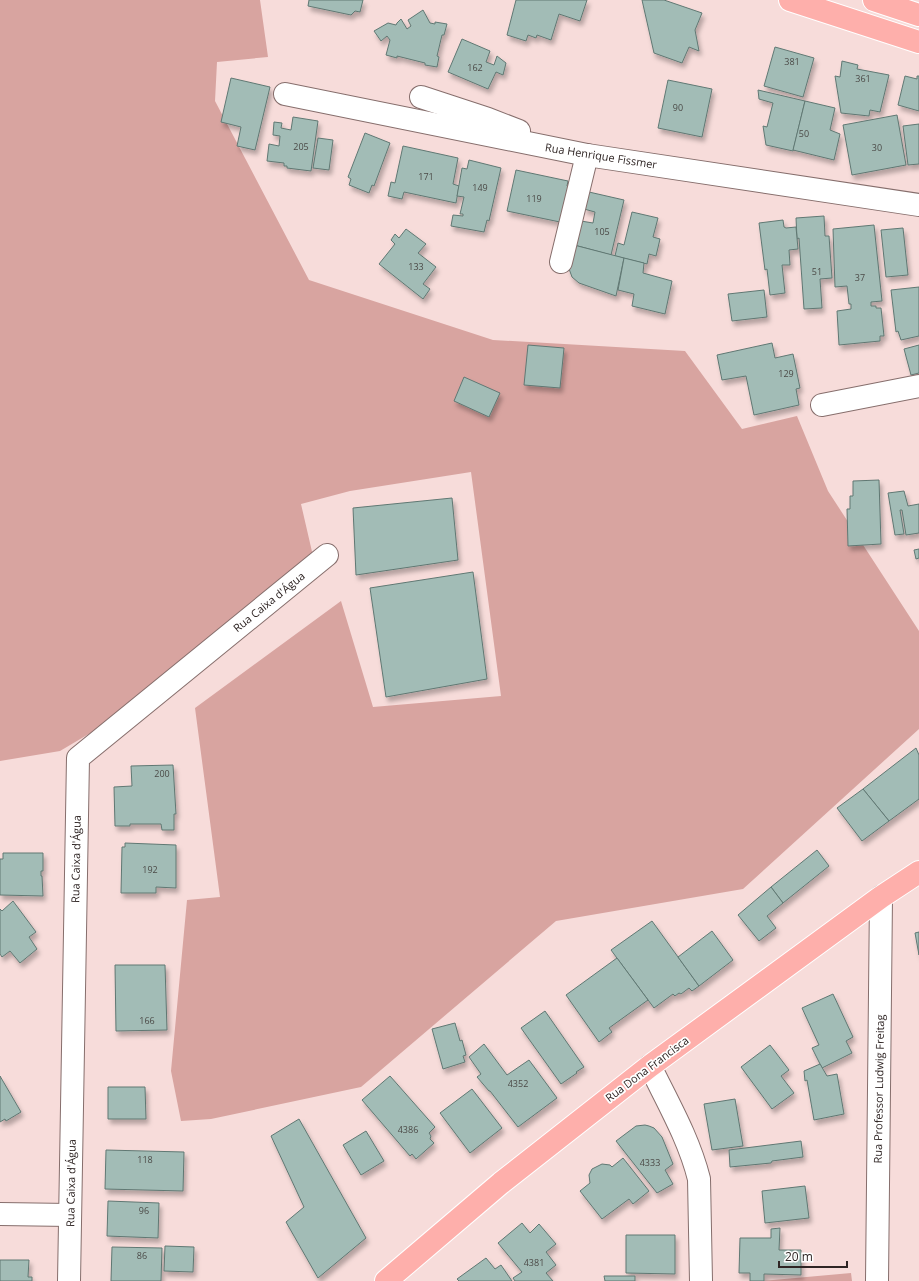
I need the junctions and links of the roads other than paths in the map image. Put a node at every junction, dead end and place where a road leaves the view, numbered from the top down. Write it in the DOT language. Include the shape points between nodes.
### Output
graph roads {
  1 [pos="790,0"];
  2 [pos="874,0"];
  3 [pos="919,15"];
  4 [pos="919,42"];
  5 [pos="285,94"];
  6 [pos="421,97"];
  7 [pos="556,149"];
  8 [pos="587,155"];
  9 [pos="919,205"];
  10 [pos="561,262"];
  11 [pos="919,386"];
  12 [pos="822,406"];
  13 [pos="327,555"];
  14 [pos="919,872"];
  15 [pos="881,897"];
  16 [pos="650,1066"];
  17 [pos="0,1214"];
  18 [pos="70,1215"];
  19 [pos="69,1281"];
  20 [pos="386,1281"];
  21 [pos="701,1281"];
  22 [pos="877,1281"];
  1 -- 4 [label="main road"];
  2 -- 3 [label="main road"];
  5 -- 7 [label="street, Rua Henrique Fissmer"];
  6 -- 7 [label="street" via="514,129"];
  7 -- 8 [label="street, Rua Henrique Fissmer"];
  8 -- 9 [label="street, Rua Henrique Fissmer"];
  8 -- 10 [label="street"];
  11 -- 12 [label="street"];
  13 -- 18 [label="street, Rua Caixa d'Água" via="78,758"];
  14 -- 15 [label="main road, Rua Dona Francisca"];
  15 -- 16 [label="main road, Rua Dona Francisca"];
  15 -- 22 [label="street, Rua Professor Ludwig Freitag"];
  16 -- 20 [label="main road, Rua Dona Francisca" via="501,1183"];
  16 -- 21 [label="street" via="688,1143 700,1179"];
  17 -- 18 [label="street"];
  18 -- 19 [label="street, Rua Caixa d'Água"];
}
